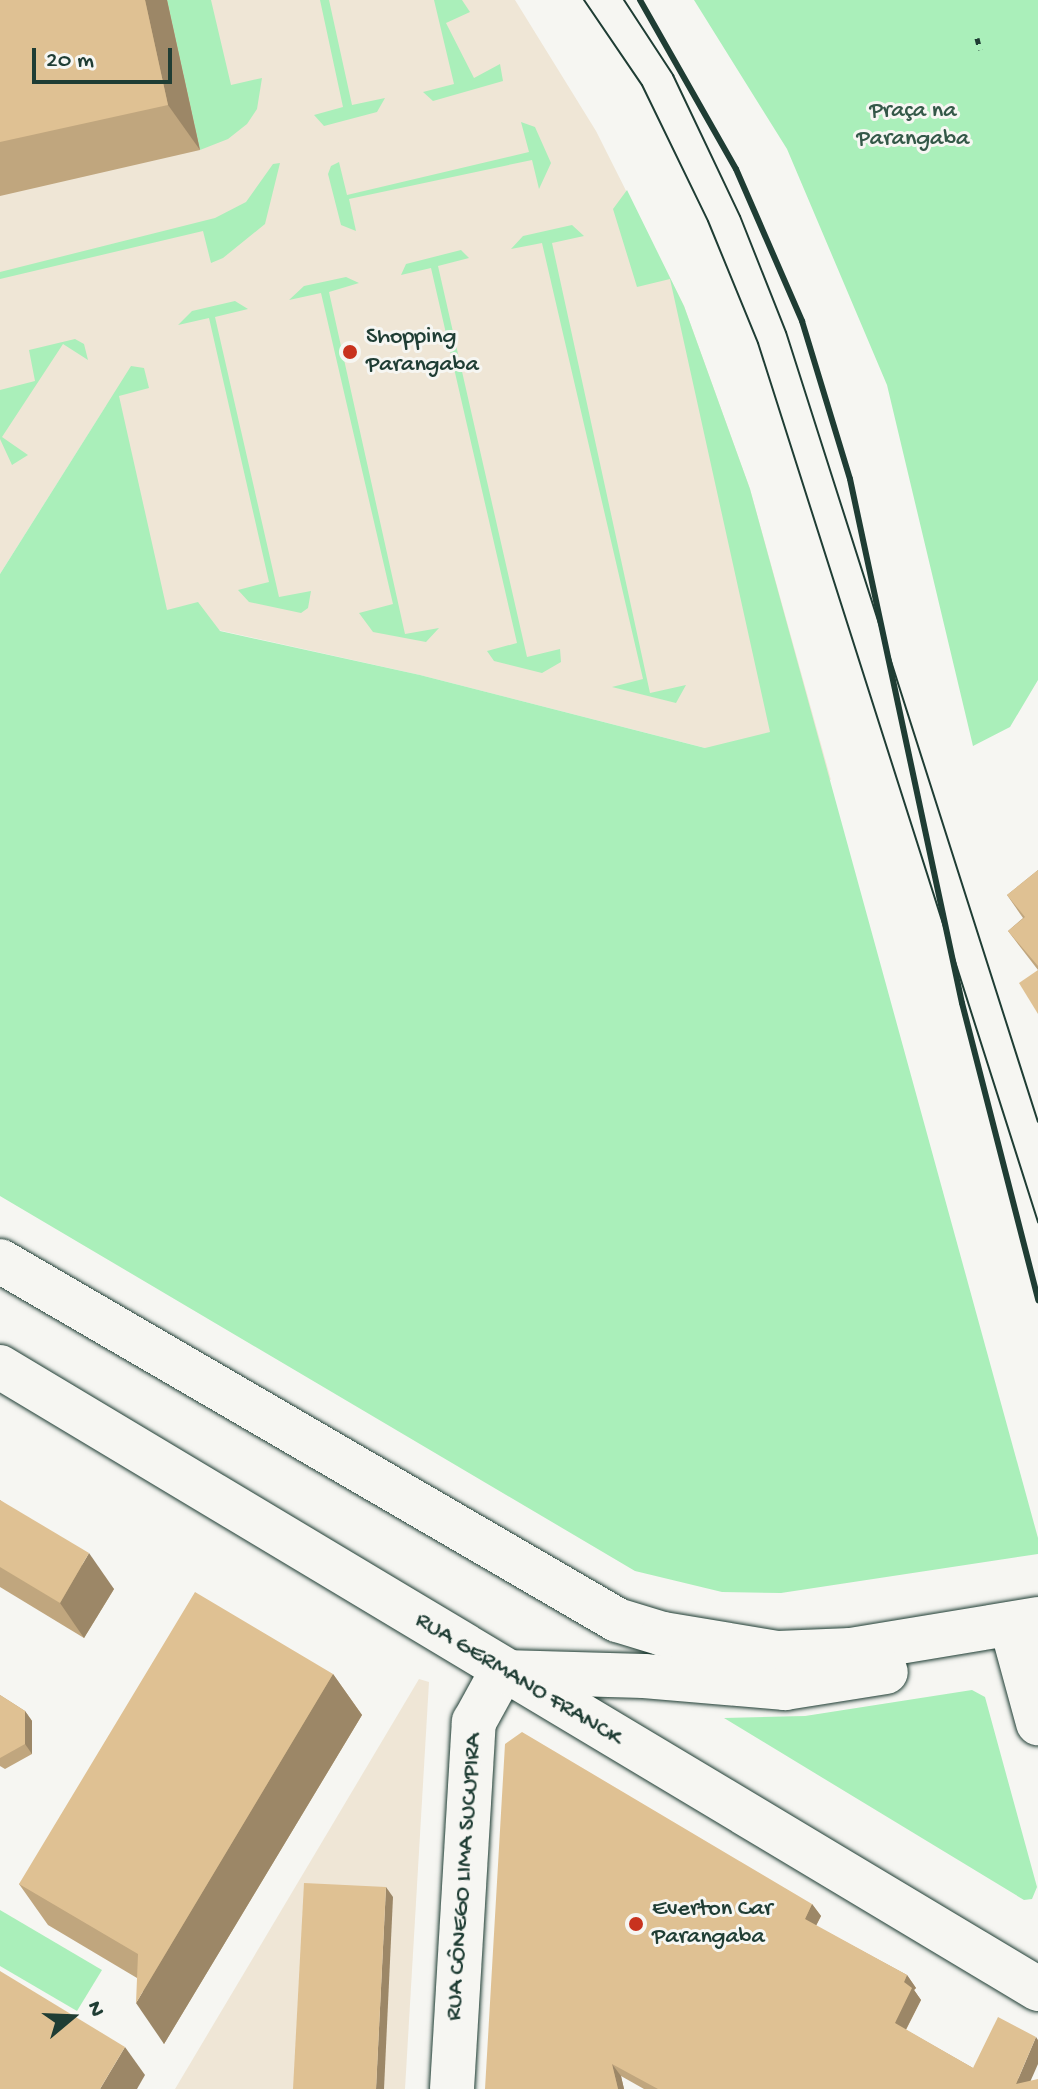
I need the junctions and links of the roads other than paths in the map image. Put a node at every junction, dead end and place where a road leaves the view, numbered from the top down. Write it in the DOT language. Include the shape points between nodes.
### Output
graph roads {
  1 [pos="0,1261"];
  2 [pos="0,1367"];
  3 [pos="1025,1621"];
  4 [pos="502,1671"];
  5 [pos="1038,1723"];
  6 [pos="1038,1989"];
  7 [pos="452,2089"];
  1 -- 3 [label="main road" via="617,1620 663,1634 778,1653 851,1650"];
  2 -- 4 [label="main road, RUA GERMANO FRANCK"];
  3 -- 4 [label="main road" via="968,1659 785,1688"];
  3 -- 5 [label="main road"];
  4 -- 6 [label="main road, RUA GERMANO FRANCK"];
  4 -- 7 [label="main road, RUA CÔNEGO LIMA SUCUPIRA" via="474,1722"];
}
